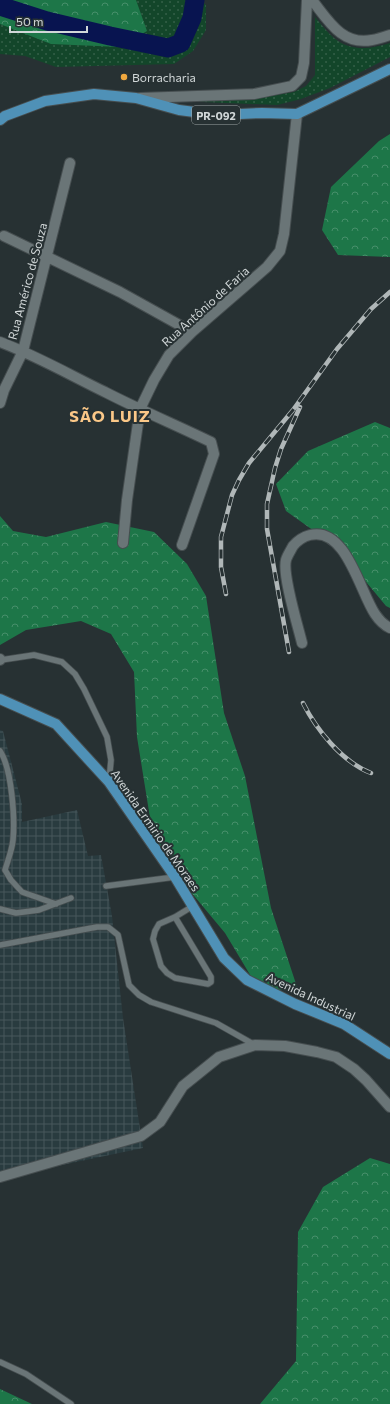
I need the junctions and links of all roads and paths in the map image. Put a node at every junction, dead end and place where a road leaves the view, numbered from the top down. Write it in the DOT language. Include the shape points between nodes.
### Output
graph roads {
  1 [pos="307,0"];
  2 [pos="312,0"];
  3 [pos="390,35"];
  4 [pos="390,69"];
  5 [pos="136,98"];
  6 [pos="298,114"];
  7 [pos="0,120"];
  8 [pos="70,163"];
  9 [pos="4,236"];
  10 [pos="47,256"];
  11 [pos="192,332"];
  12 [pos="0,342"];
  13 [pos="23,351"];
  14 [pos="0,403"];
  15 [pos="140,409"];
  16 [pos="123,543"];
  17 [pos="182,545"];
  18 [pos="390,628"];
  19 [pos="302,643"];
  20 [pos="0,660"];
  21 [pos="0,699"];
  22 [pos="0,752"];
  23 [pos="109,782"];
  24 [pos="3,871"];
  25 [pos="175,878"];
  26 [pos="106,886"];
  27 [pos="71,898"];
  28 [pos="56,904"];
  29 [pos="192,906"];
  30 [pos="0,909"];
  31 [pos="175,917"];
  32 [pos="0,945"];
  33 [pos="224,958"];
  34 [pos="255,1045"];
  35 [pos="390,1054"];
  36 [pos="390,1107"];
  37 [pos="0,1177"];
  38 [pos="0,1362"];
  39 [pos="71,1404"];
  1 -- 5 [label="street" via="304,64 301,77 292,86 254,94"];
  2 -- 3 [label="street" via="339,33 352,40 371,41"];
  4 -- 6 [label="main road, PR-092"];
  5 -- 6 [label="main road, PR-092" via="179,110 218,115"];
  5 -- 7 [label="main road, PR-092" via="94,94 46,101"];
  6 -- 11 [label="street, Rua Antônio de Faria" via="280,252 267,267"];
  8 -- 10 [label="street, Rua Américo de Souza"];
  9 -- 10 [label="street"];
  10 -- 11 [label="street" via="120,292"];
  10 -- 13 [label="street, Rua Américo de Souza"];
  11 -- 15 [label="street, Rua Antônio de Faria" via="170,355"];
  12 -- 13 [label="street"];
  13 -- 14 [label="street, Rua Américo de Souza"];
  13 -- 15 [label="street"];
  15 -- 16 [label="street, Rua Antônio de Faria"];
  15 -- 17 [label="street" via="211,442 214,454"];
  18 -- 19 [label="street" via="374,614 343,550 332,540 314,535 301,538 293,546 286,560 286,576"];
  20 -- 23 [label="lane" via="34,655 62,662 75,674 107,737 111,760"];
  21 -- 23 [label="main road, Avenida Ermirio de Moraes" via="56,724"];
  22 -- 24 [label="lane" via="8,772 13,808 13,840"];
  23 -- 25 [label="main road, Avenida Ermirio de Moraes"];
  24 -- 28 [label="lane" via="22,892"];
  25 -- 26 [label="lane"];
  25 -- 29 [label="main road, Avenida Ermirio de Moraes"];
  27 -- 28 [label="lane"];
  28 -- 30 [label="lane" via="39,910 16,913"];
  29 -- 31 [label="lane"];
  29 -- 33 [label="main road, Avenida Ermirio de Moraes"];
  31 -- 31 [label="lane" via="159,924 155,931 153,939 161,966 176,978 208,984 211,977"];
  32 -- 34 [label="lane" via="108,927 118,935 129,985 139,995 151,1002 216,1023"];
  33 -- 35 [label="main road, Avenida Industrial" via="247,980 295,1004 344,1024"];
  34 -- 36 [label="street" via="285,1046 336,1057 366,1080"];
  34 -- 37 [label="street" via="219,1057 183,1086 160,1122 141,1136"];
  38 -- 39 [label="lane" via="26,1374"];
}
